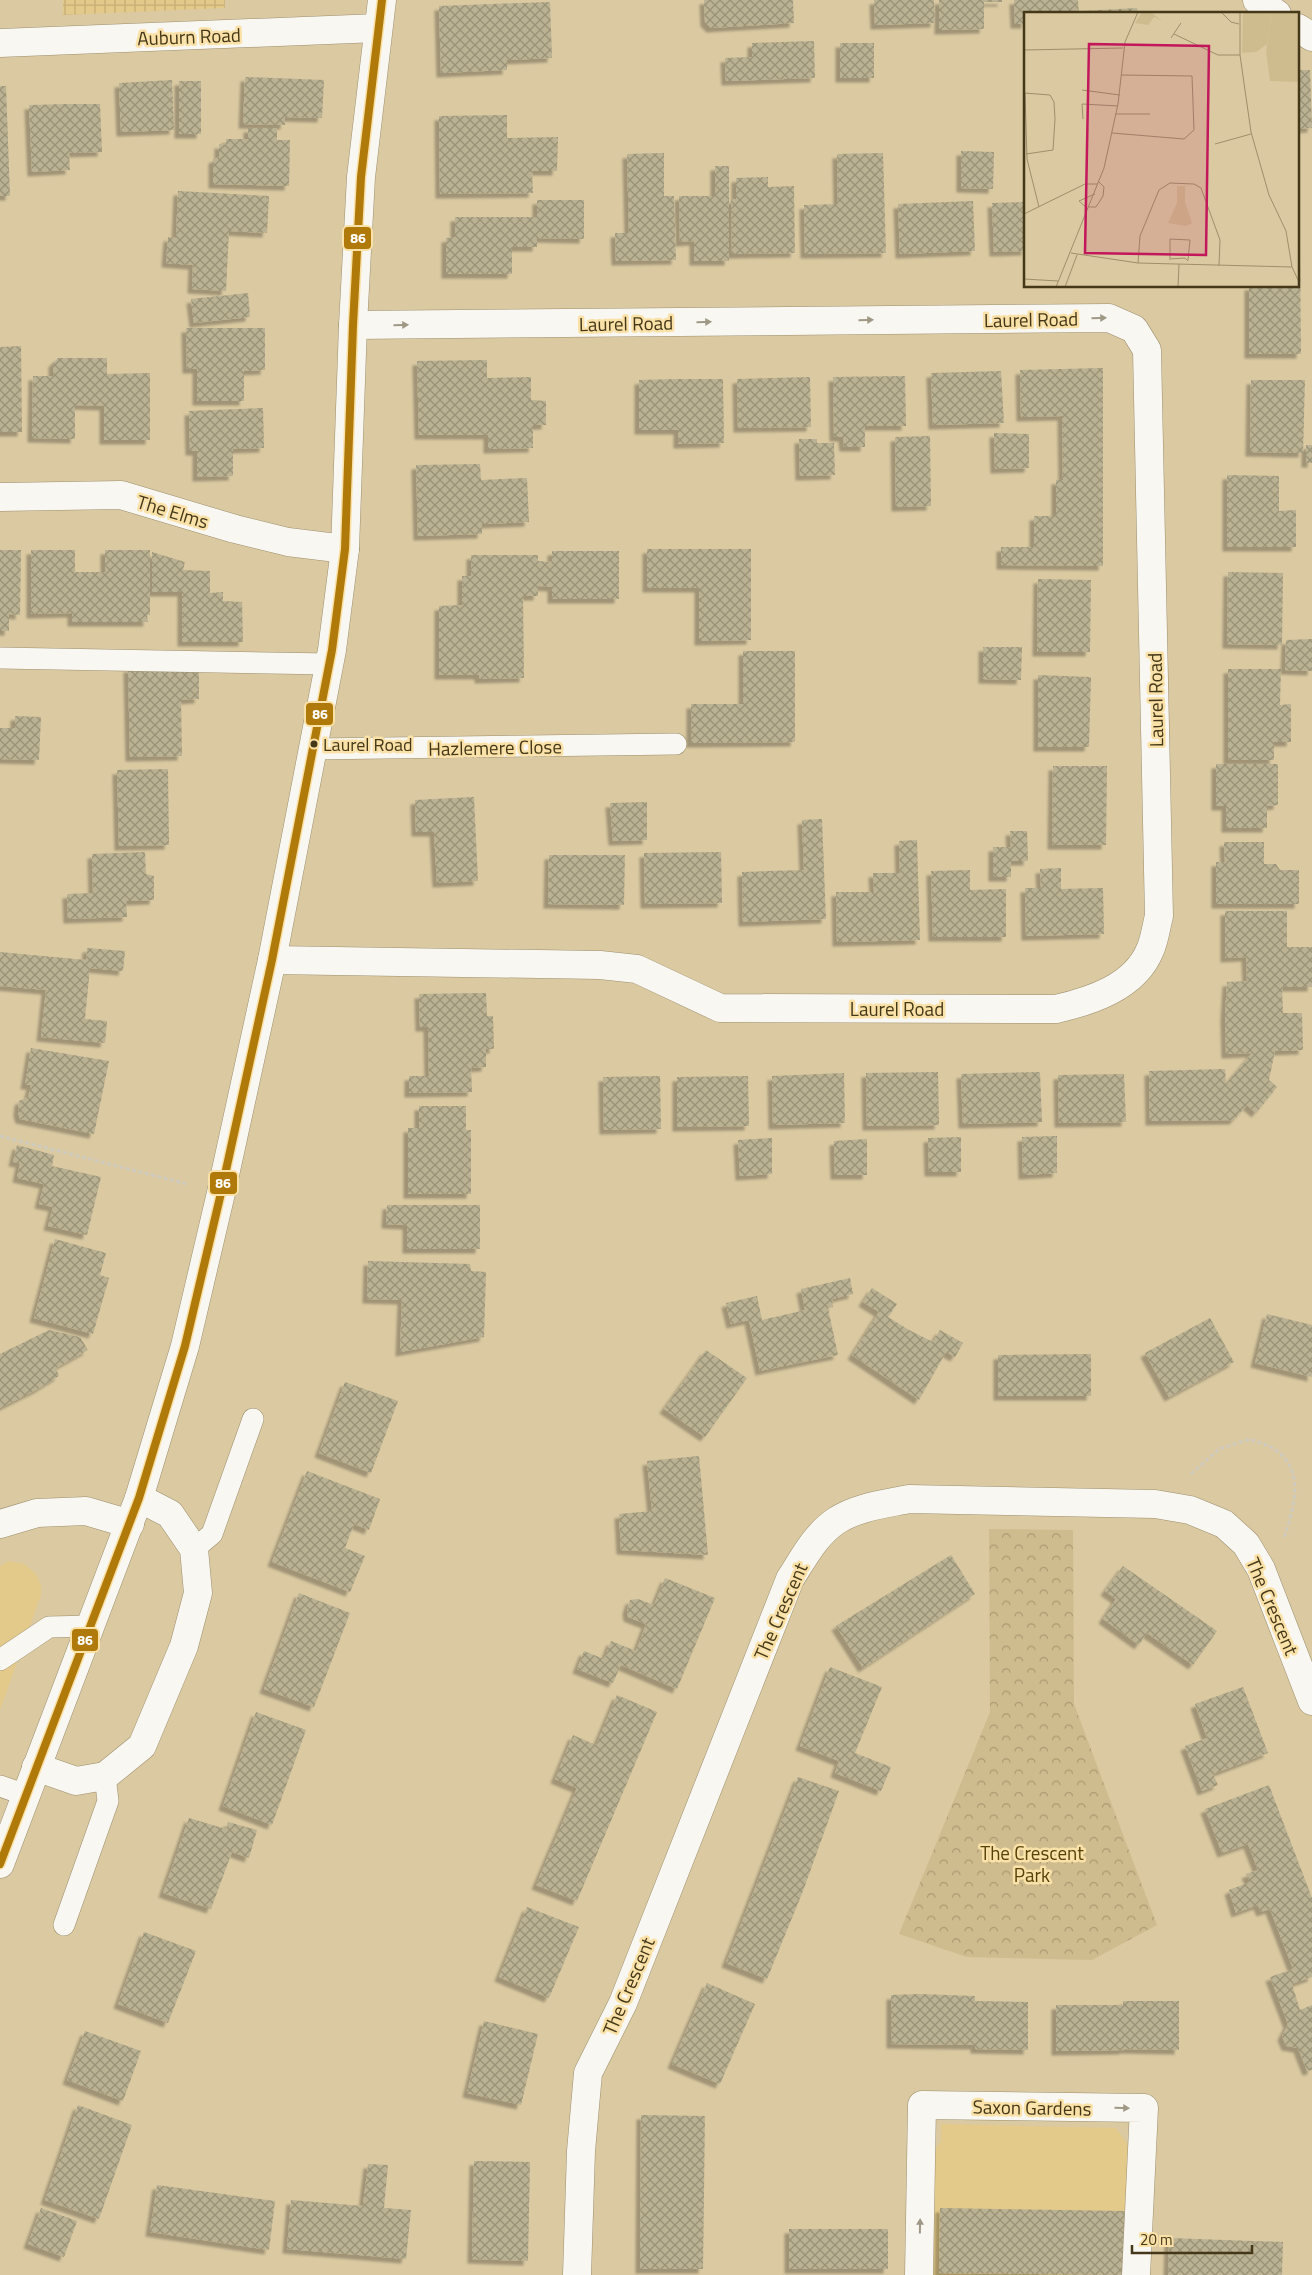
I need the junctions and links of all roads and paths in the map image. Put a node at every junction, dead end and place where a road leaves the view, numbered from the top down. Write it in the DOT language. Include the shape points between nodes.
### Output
graph roads {
  1 [pos="382,0"];
  2 [pos="1257,0"];
  3 [pos="1274,12"];
  4 [pos="378,28"];
  5 [pos="1300,29"];
  6 [pos="1312,37"];
  7 [pos="0,43"];
  8 [pos="352,325"];
  9 [pos="0,497"];
  10 [pos="345,549"];
  11 [pos="0,658"];
  12 [pos="329,664"];
  13 [pos="676,744"];
  14 [pos="314,749"];
  15 [pos="272,960"];
  16 [pos="0,1136"];
  17 [pos="221,1193"];
  18 [pos="253,1420"];
  19 [pos="139,1498"];
  20 [pos="1173,1507"];
  21 [pos="0,1524"];
  22 [pos="130,1524"];
  23 [pos="194,1549"];
  24 [pos="1257,1563"];
  25 [pos="92,1626"];
  26 [pos="0,1660"];
  27 [pos="1312,1701"];
  28 [pos="36,1767"];
  29 [pos="105,1776"];
  30 [pos="0,1786"];
  31 [pos="26,1795"];
  32 [pos="0,1864"];
  33 [pos="64,1925"];
  34 [pos="577,2275"];
  35 [pos="919,2275"];
  36 [pos="1136,2275"];
  1 -- 4 [label="street"];
  2 -- 3 [label="street"];
  4 -- 7 [label="street, Auburn Road"];
  4 -- 8 [label="street" via="361,177"];
  5 -- 6 [label="street"];
  8 -- 10 [label="street"];
  8 -- 15 [label="street, Laurel Road, one-way" via="1110,318 1134,329 1147,350 1159,916 1150,950 1137,969 1115,988 1088,1001 1056,1009 720,1008 637,969 600,965"];
  9 -- 10 [label="street, The Elms" via="121,495 288,542"];
  10 -- 12 [label="street"];
  11 -- 12 [label="lane"];
  12 -- 14 [label="street"];
  13 -- 14 [label="lane, Hazlemere Close"];
  14 -- 15 [label="street"];
  15 -- 17 [label="street"];
  16 -- 17 [label="path"];
  17 -- 19 [label="street" via="185,1346"];
  18 -- 23 [label="lane" via="212,1534"];
  19 -- 22 [label="street"];
  19 -- 23 [label="street" via="170,1514"];
  20 -- 24 [label="street, The Crescent" via="1190,1510 1224,1524 1246,1544"];
  20 -- 24 [label="path" via="1184,1479 1219,1449 1250,1439 1272,1448 1289,1465 1296,1497 1280,1552"];
  20 -- 34 [label="street, The Crescent" via="909,1499 870,1506 836,1521 810,1546 790,1579 623,2003 588,2073 581,2152"];
  21 -- 22 [label="street" via="37,1513 86,1511"];
  22 -- 25 [label="street"];
  23 -- 29 [label="street" via="198,1593 184,1646 142,1746"];
  24 -- 27 [label="street, The Crescent"];
  25 -- 26 [label="lane" via="49,1627"];
  25 -- 28 [label="street"];
  28 -- 29 [label="street" via="76,1781"];
  28 -- 31 [label="street"];
  29 -- 33 [label="lane" via="108,1801"];
  30 -- 31 [label="lane"];
  31 -- 32 [label="street"];
  35 -- 36 [label="street, Saxon Gardens, one-way" via="922,2106 1144,2108"];
}
